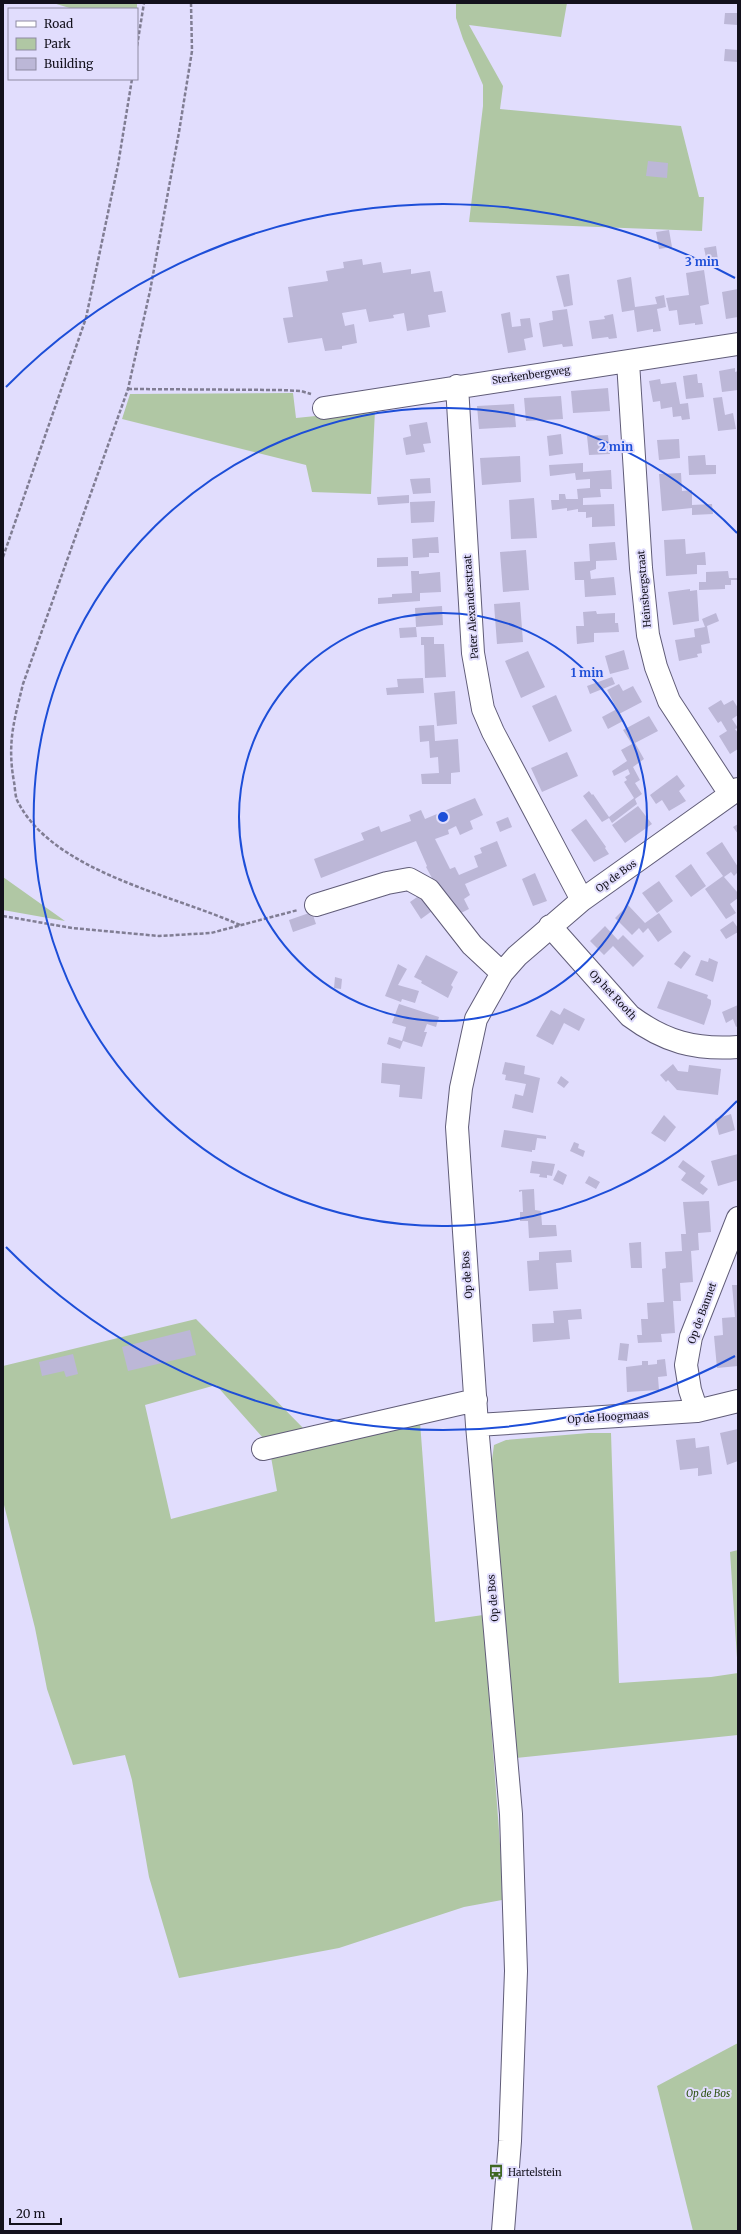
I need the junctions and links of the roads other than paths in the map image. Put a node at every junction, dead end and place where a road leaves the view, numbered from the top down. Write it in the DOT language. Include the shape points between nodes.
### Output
graph roads {
  1 [pos="738,344"];
  2 [pos="628,362"];
  3 [pos="457,386"];
  4 [pos="324,408"];
  5 [pos="734,792"];
  6 [pos="582,900"];
  7 [pos="316,905"];
  8 [pos="550,926"];
  9 [pos="502,973"];
  10 [pos="738,1047"];
  11 [pos="738,1218"];
  12 [pos="476,1400"];
  13 [pos="738,1401"];
  14 [pos="697,1411"];
  15 [pos="477,1425"];
  16 [pos="263,1449"];
  17 [pos="502,2231"];
  1 -- 2 [label="street, Sterkenbergweg"];
  2 -- 3 [label="street, Sterkenbergweg"];
  2 -- 5 [label="street, Heinsbergstraat" via="641,568 648,635 656,667 669,701"];
  3 -- 4 [label="street, Sterkenbergweg"];
  3 -- 6 [label="street, Pater Alexanderstraat" via="473,653 483,709"];
  5 -- 6 [label="street, Op de Bos"];
  6 -- 8 [label="street, Op de Bos"];
  7 -- 9 [label="street" via="408,879 429,890 472,945"];
  8 -- 9 [label="street, Op de Bos"];
  8 -- 10 [label="street, Op het Rooth" via="630,1016 644,1026 676,1042 719,1049"];
  9 -- 12 [label="street, Op de Bos" via="476,1019 462,1081 457,1127"];
  11 -- 14 [label="street, Op de Bannet" via="691,1337 686,1365"];
  12 -- 15 [label="street, Op de Bos"];
  12 -- 16 [label="street"];
  13 -- 14 [label="street, Op de Hoogmaas"];
  14 -- 15 [label="street, Op de Hoogmaas"];
  15 -- 17 [label="street, Op de Bos" via="512,1830 516,1971 510,2141"];
}
